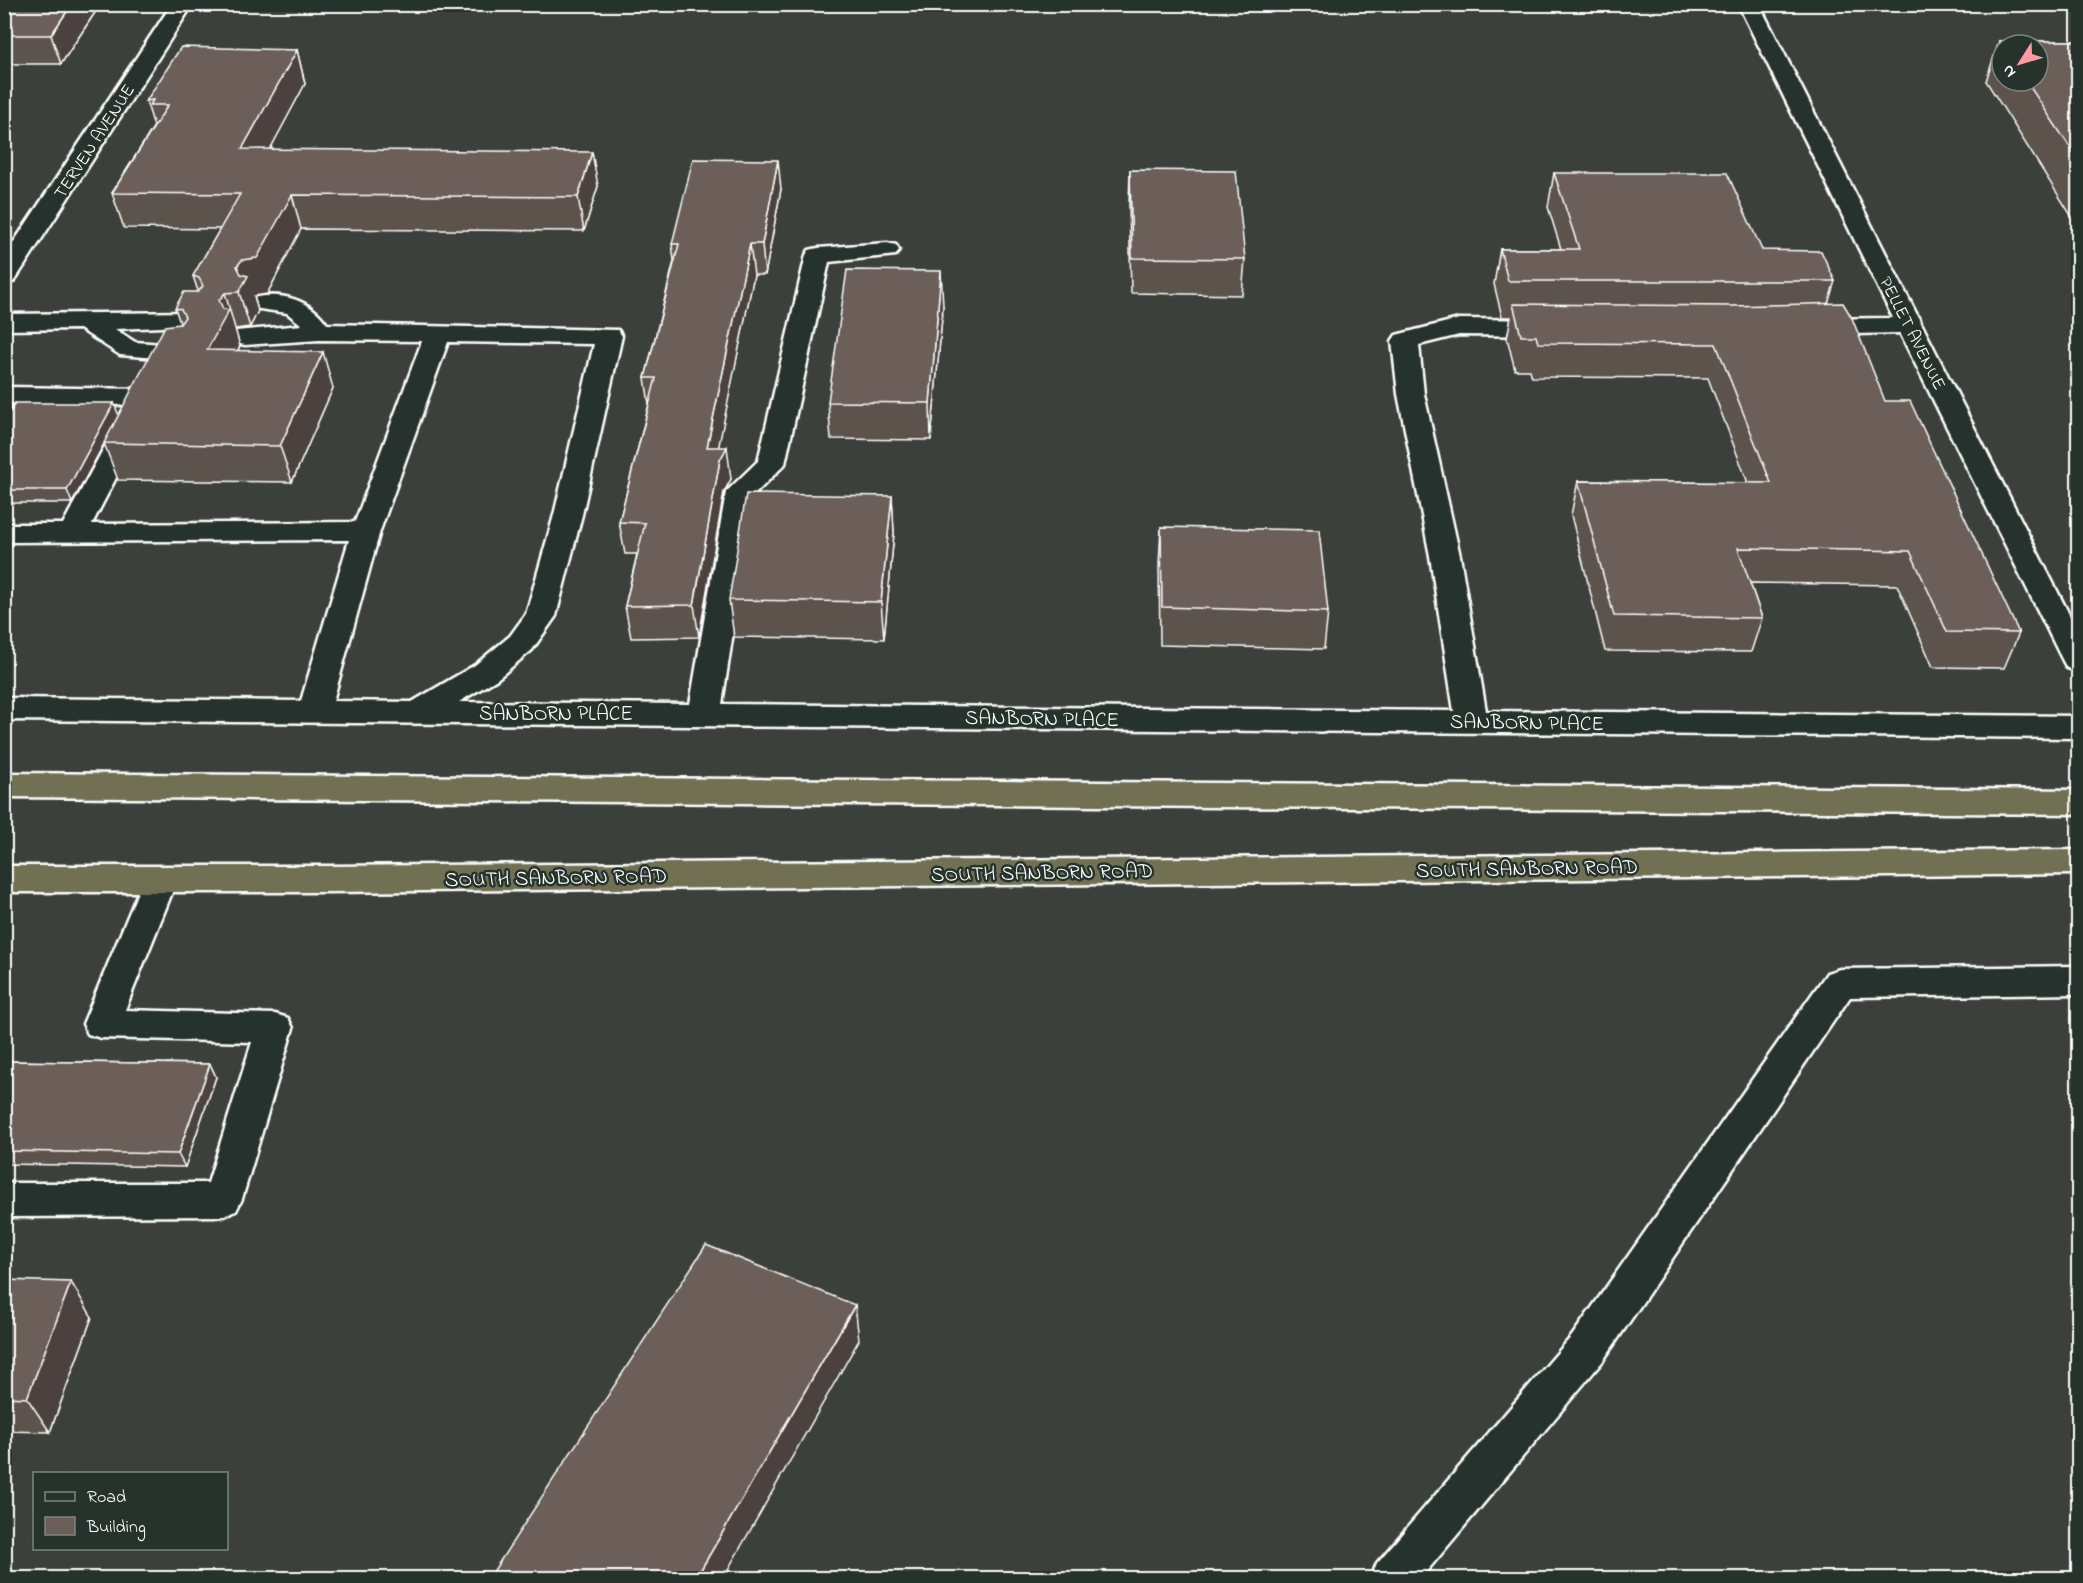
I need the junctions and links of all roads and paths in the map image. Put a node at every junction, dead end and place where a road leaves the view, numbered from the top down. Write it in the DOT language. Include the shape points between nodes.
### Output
graph roads {
  1 [pos="183,4"];
  2 [pos="1748,4"];
  3 [pos="887,250"];
  4 [pos="4,277"];
  5 [pos="4,322"];
  6 [pos="87,322"];
  7 [pos="1909,324"];
  8 [pos="1781,327"];
  9 [pos="1579,328"];
  10 [pos="319,332"];
  11 [pos="438,334"];
  12 [pos="4,395"];
  13 [pos="366,531"];
  14 [pos="73,532"];
  15 [pos="4,533"];
  16 [pos="2079,661"];
  17 [pos="4,708"];
  18 [pos="314,711"];
  19 [pos="419,712"];
  20 [pos="704,715"];
  21 [pos="1472,722"];
  22 [pos="2079,727"];
  23 [pos="4,785"];
  24 [pos="2079,802"];
  25 [pos="2079,862"];
  26 [pos="4,879"];
  27 [pos="160,880"];
  28 [pos="2079,980"];
  29 [pos="4,1200"];
  30 [pos="1393,1578"];
  1 -- 4 [label="street, TERVEN AVENUE"];
  2 -- 7 [label="street, PELLET AVENUE"];
  3 -- 20 [label="street" via="818,255 771,464 740,492"];
  5 -- 6 [label="street"];
  6 -- 6 [label="street" via="129,349 195,328"];
  7 -- 8 [label="street"];
  7 -- 16 [label="street, PELLET AVENUE"];
  9 -- 21 [label="street" via="1459,327 1406,341 1412,394 1445,556"];
  10 -- 10 [label="street" via="276,353 249,328 292,320"];
  10 -- 11 [label="street"];
  11 -- 13 [label="street"];
  11 -- 19 [label="street" via="609,336 541,616 521,643 486,672"];
  12 -- 14 [label="street" via="145,397"];
  13 -- 14 [label="street"];
  13 -- 18 [label="street"];
  14 -- 15 [label="street"];
  17 -- 18 [label="street, SANBORN PLACE"];
  18 -- 19 [label="street, SANBORN PLACE"];
  19 -- 20 [label="street, SANBORN PLACE"];
  20 -- 21 [label="street, SANBORN PLACE"];
  21 -- 22 [label="street, SANBORN PLACE"];
  23 -- 24 [label="highway"];
  25 -- 27 [label="highway, SOUTH SANBORN ROAD"];
  26 -- 27 [label="highway, SOUTH SANBORN ROAD"];
  27 -- 29 [label="street" via="101,1024 275,1028 222,1199"];
  28 -- 30 [label="street" via="1840,983 1587,1348"];
}
